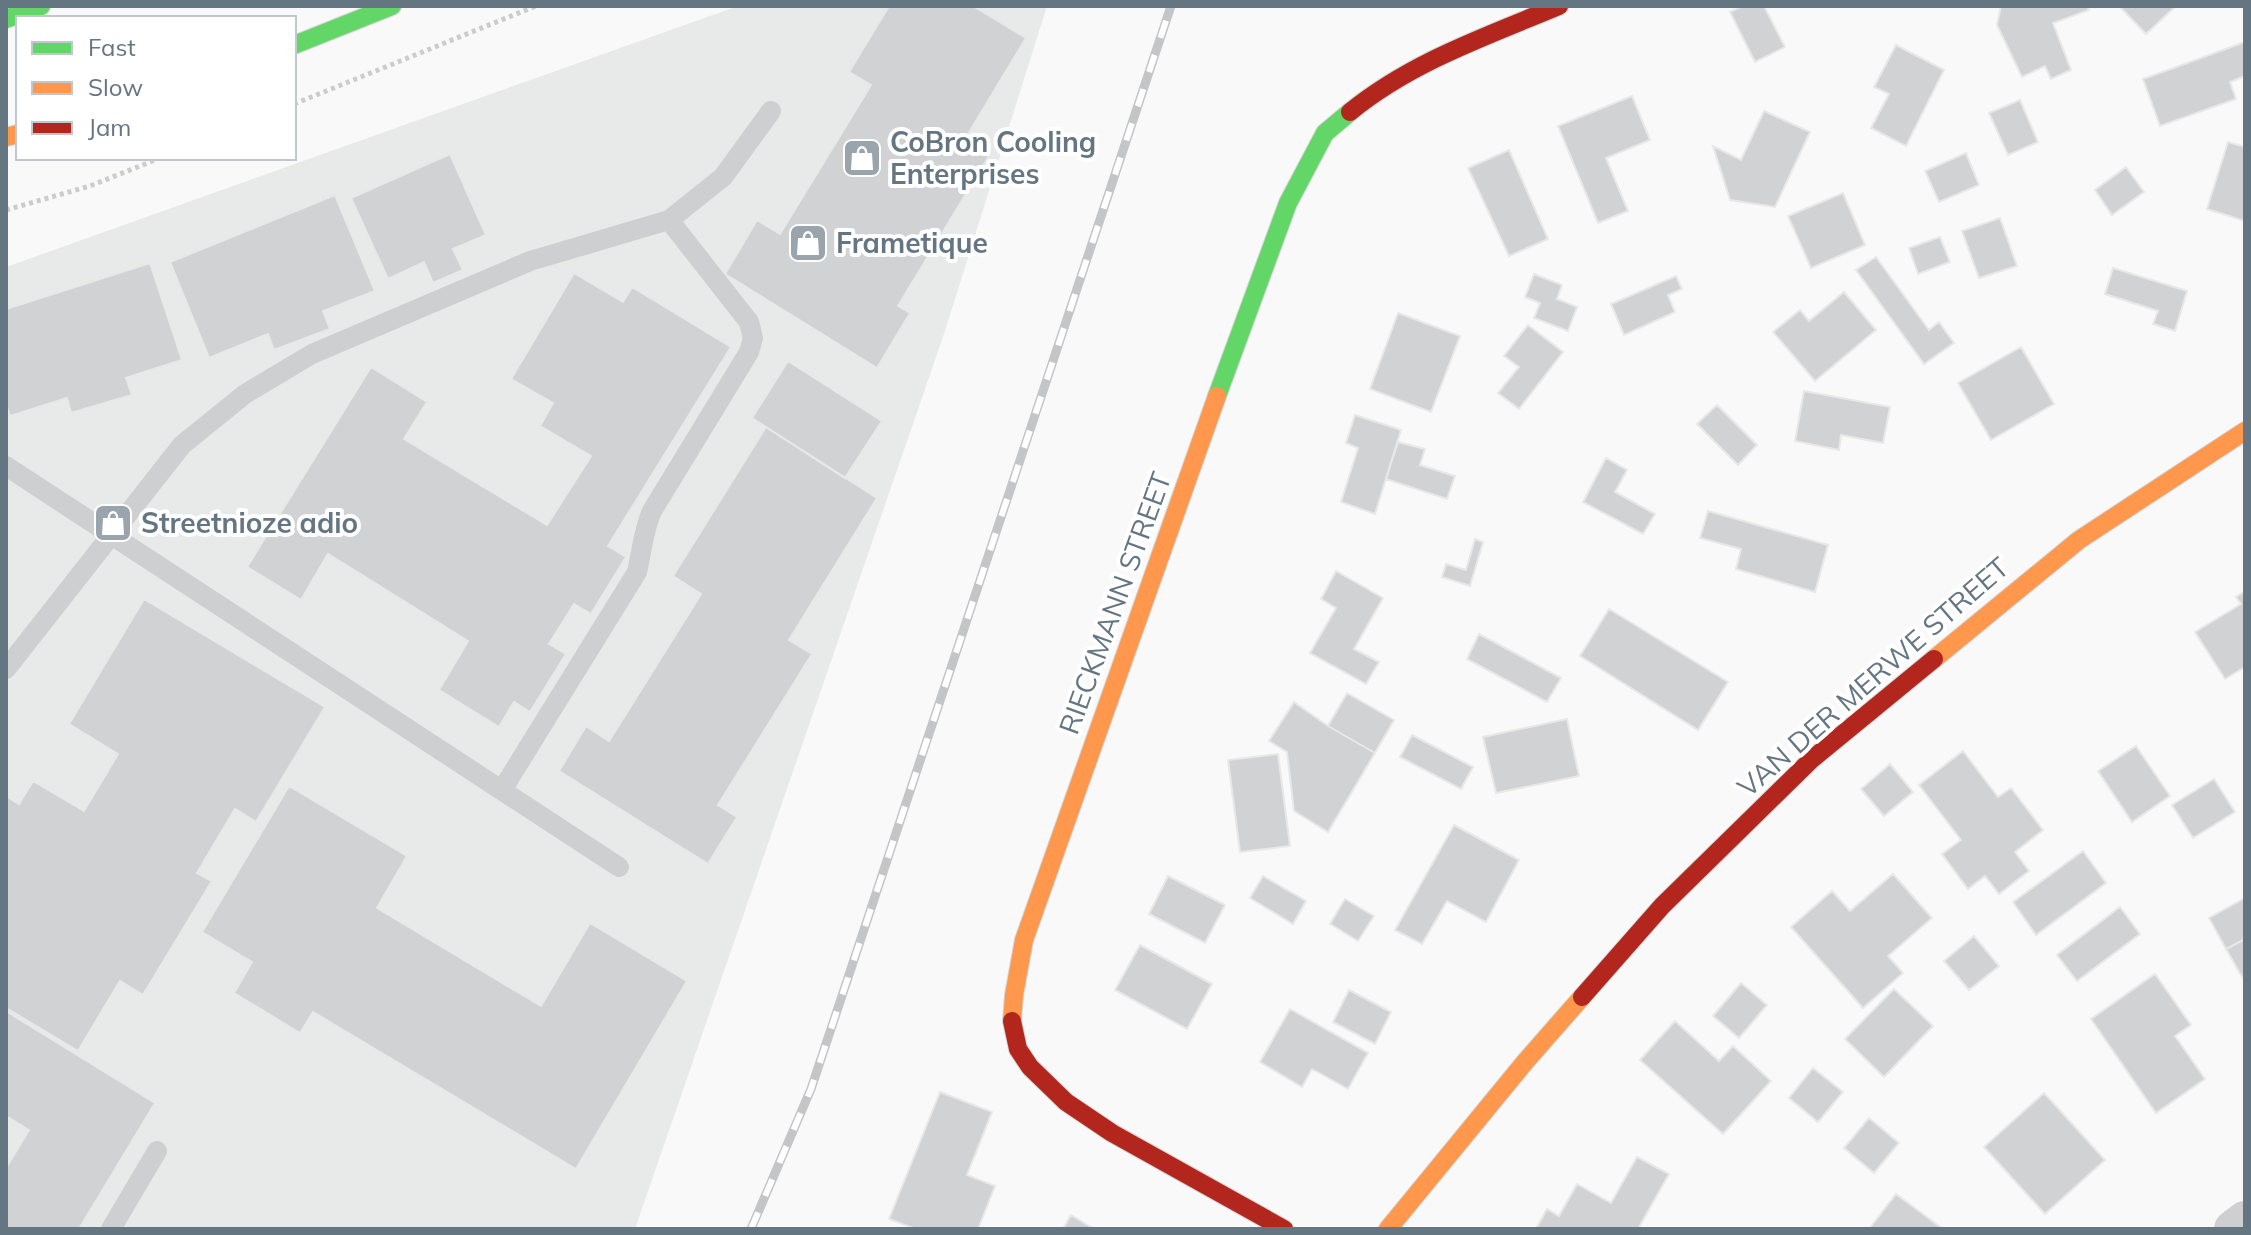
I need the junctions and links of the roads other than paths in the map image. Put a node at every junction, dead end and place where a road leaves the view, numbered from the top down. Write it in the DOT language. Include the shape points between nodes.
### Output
graph roads {
  1 [pos="41,6"];
  2 [pos="392,6"];
  3 [pos="1559,6"];
  4 [pos="6,19"];
  5 [pos="296,44"];
  6 [pos="771,111"];
  7 [pos="669,220"];
  8 [pos="2245,431"];
  9 [pos="6,466"];
  10 [pos="112,535"];
  11 [pos="6,669"];
  12 [pos="502,790"];
  13 [pos="619,867"];
  14 [pos="157,1151"];
  15 [pos="2245,1220"];
  16 [pos="111,1229"];
  17 [pos="1284,1229"];
  18 [pos="1388,1229"];
  19 [pos="2233,1229"];
  1 -- 4 [label="street"];
  2 -- 5 [label="street"];
  3 -- 17 [label="street, RIECKMANN STREET" via="1434,58 1370,96 1325,133 1262,268 1024,940 1012,1018 1017,1047 1030,1068 1056,1094 1114,1134"];
  6 -- 7 [label="lane" via="723,177"];
  7 -- 10 [label="lane" via="530,261 312,354 245,394 182,445"];
  7 -- 12 [label="lane" via="749,322 749,352 652,511 637,572"];
  8 -- 18 [label="street, VAN DER MERWE STREET" via="2079,540 1811,760 1662,906"];
  9 -- 10 [label="lane"];
  10 -- 11 [label="lane"];
  10 -- 12 [label="lane"];
  12 -- 13 [label="lane"];
  14 -- 16 [label="lane"];
  15 -- 19 [label="street"];
}
